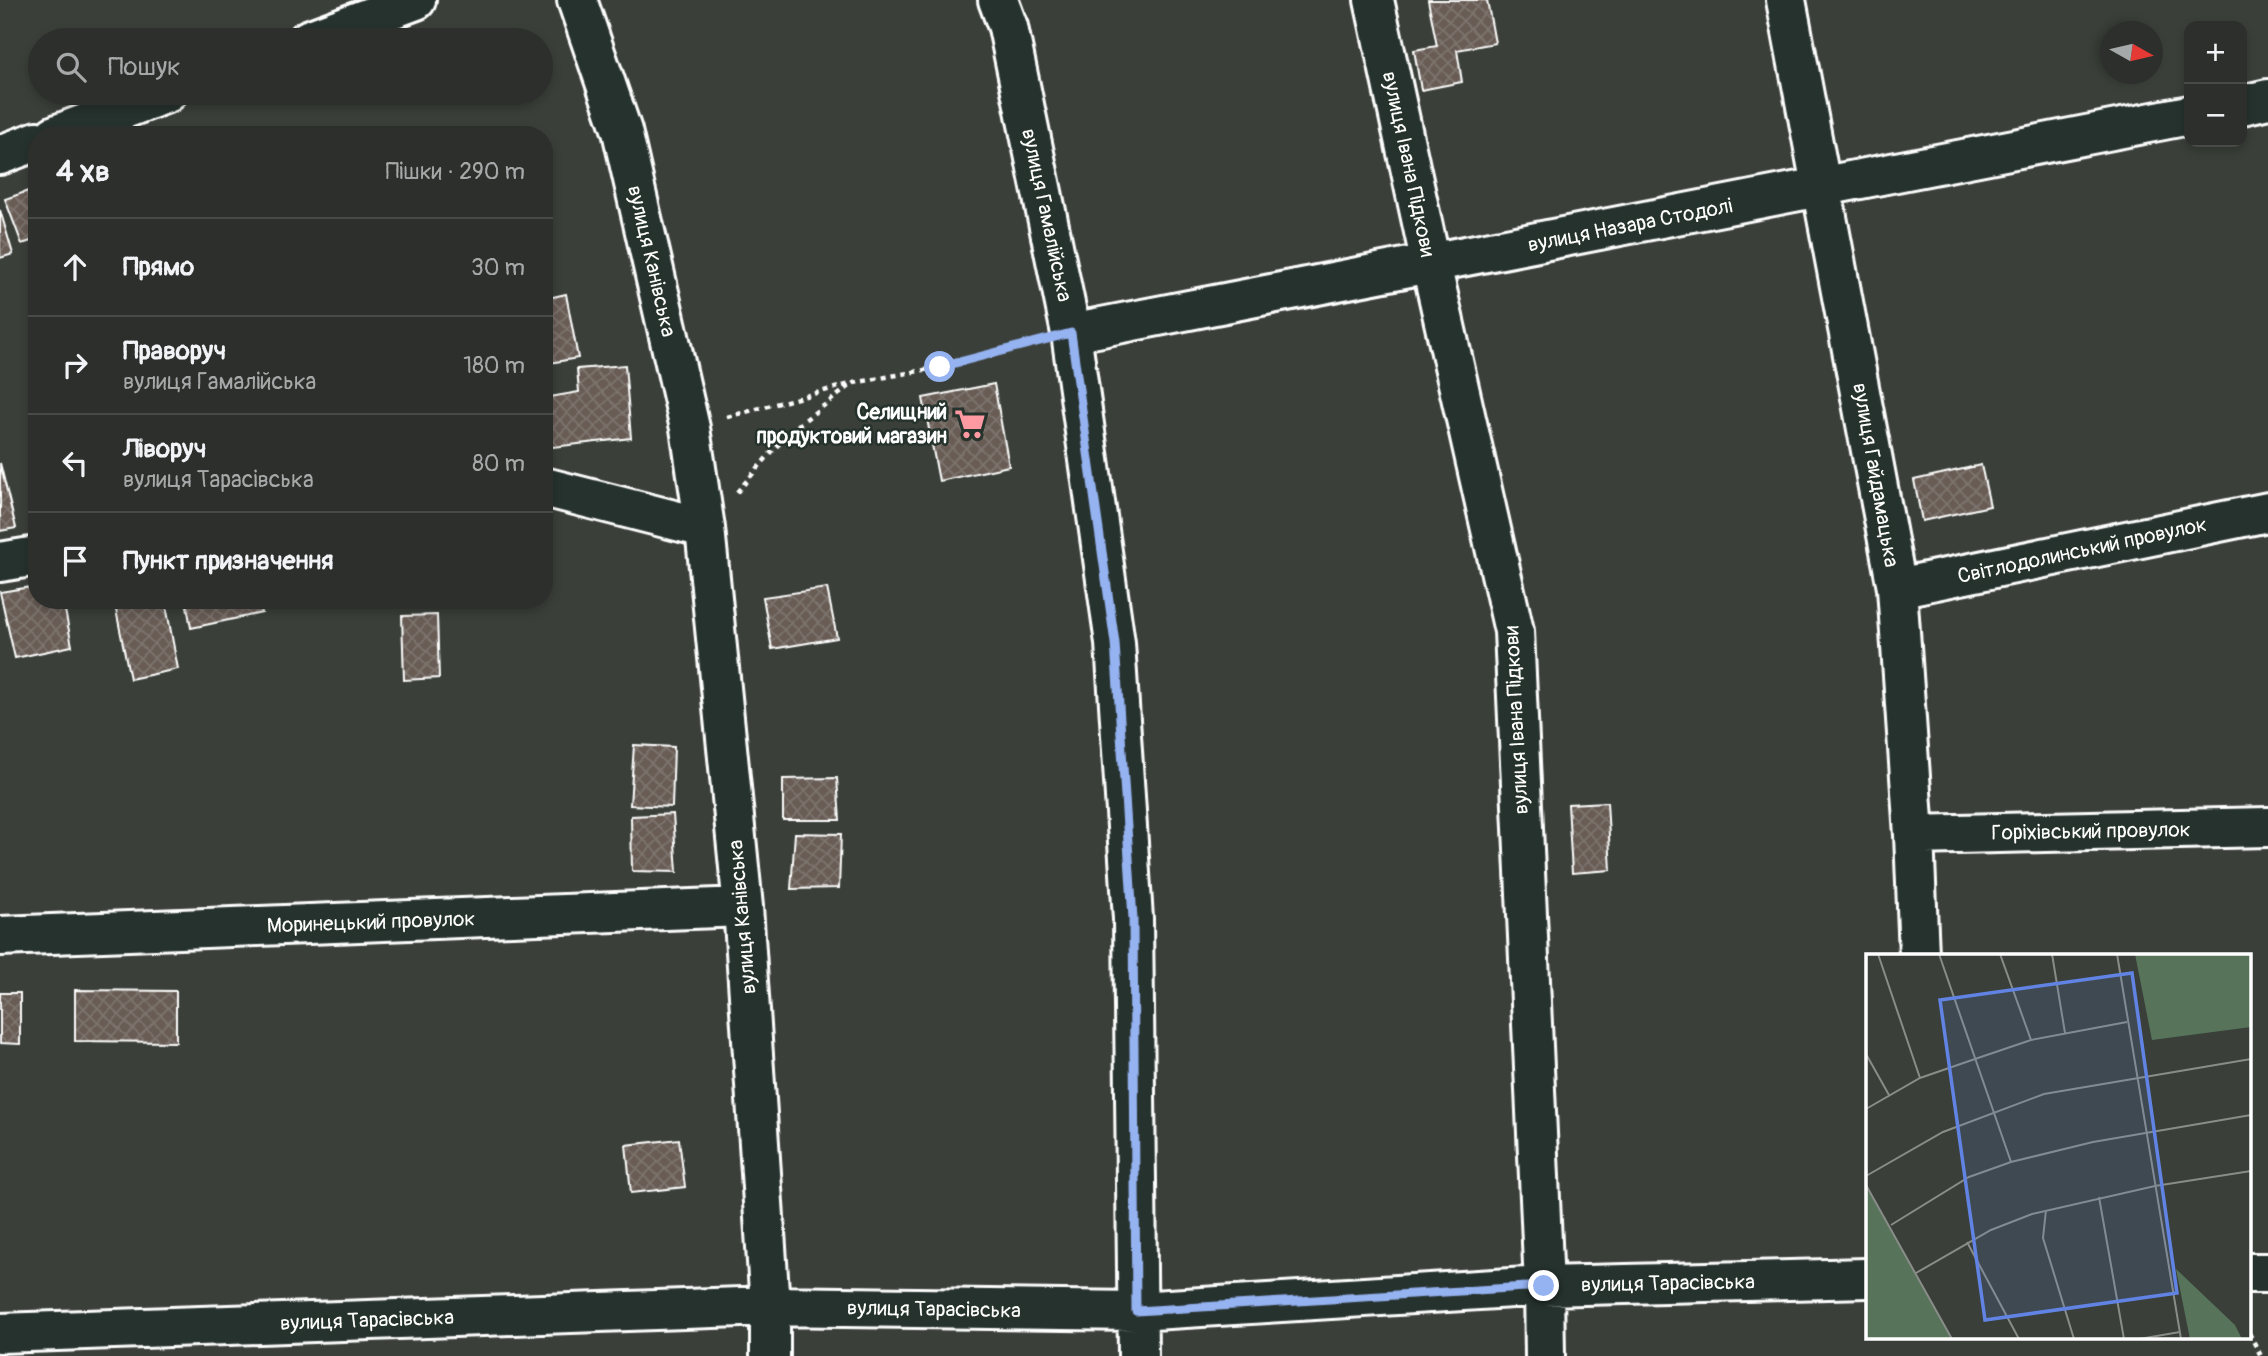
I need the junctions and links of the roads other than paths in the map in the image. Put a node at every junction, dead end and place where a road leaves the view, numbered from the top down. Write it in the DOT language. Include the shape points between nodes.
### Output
graph roads {
  1 [pos="416,0"];
  2 [pos="576,0"];
  3 [pos="999,0"];
  4 [pos="1374,0"];
  5 [pos="1786,0"];
  6 [pos="340,28"];
  7 [pos="2268,99"];
  8 [pos="2247,103"];
  9 [pos="135,105"];
  10 [pos="2184,116"];
  11 [pos="79,126"];
  12 [pos="28,145"];
  13 [pos="0,155"];
  14 [pos="1823,187"];
  15 [pos="1431,264"];
  16 [pos="1071,333"];
  17 [pos="553,489"];
  18 [pos="2268,512"];
  19 [pos="705,528"];
  20 [pos="28,557"];
  21 [pos="0,562"];
  22 [pos="1897,588"];
  23 [pos="2268,827"];
  24 [pos="1914,835"];
  25 [pos="743,907"];
  26 [pos="0,936"];
  27 [pos="1919,954"];
  28 [pos="2250,1273"];
  29 [pos="2268,1273"];
  30 [pos="1866,1279"];
  31 [pos="1544,1286"];
  32 [pos="769,1306"];
  33 [pos="1136,1311"];
  34 [pos="0,1333"];
  35 [pos="770,1356"];
  36 [pos="1138,1356"];
  37 [pos="1545,1356"];
  1 -- 6 [label="street"];
  2 -- 19 [label="street, вулиця Канівська" via="622,131 690,428"];
  3 -- 16 [label="street, вулиця Гамалійська"];
  4 -- 15 [label="street, вулиця Івана Підкови"];
  5 -- 14 [label="street, вулиця Гайдамацька"];
  7 -- 8 [label="street"];
  9 -- 11 [label="street"];
  10 -- 14 [label="street, вулиця Назара Стодолі"];
  12 -- 13 [label="street"];
  14 -- 15 [label="street, вулиця Назара Стодолі"];
  14 -- 22 [label="street, вулиця Гайдамацька"];
  15 -- 16 [label="street, вулиця Назара Стодолі"];
  15 -- 31 [label="street, вулиця Івана Підкови" via="1514,631"];
  16 -- 33 [label="street, вулиця Гамалійська" via="1115,643 1133,919"];
  17 -- 19 [label="street"];
  18 -- 22 [label="street, Світлодолинський провулок"];
  19 -- 25 [label="street, вулиця Канівська"];
  20 -- 21 [label="street"];
  22 -- 24 [label="street, вулиця Гайдамацька"];
  23 -- 24 [label="street, Горіхівський провулок"];
  24 -- 27 [label="street, вулиця Гайдамацька"];
  25 -- 26 [label="street, Моринецький провулок"];
  25 -- 32 [label="street, вулиця Канівська"];
  28 -- 29 [label="street"];
  30 -- 31 [label="street, вулиця Тарасівська"];
  31 -- 33 [label="street, вулиця Тарасівська"];
  31 -- 37 [label="street, вулиця Івана Підкови"];
  32 -- 33 [label="street, вулиця Тарасівська"];
  32 -- 34 [label="street, вулиця Тарасівська"];
  32 -- 35 [label="street, вулиця Канівська"];
  33 -- 36 [label="street, вулиця Гамалійська"];
}
